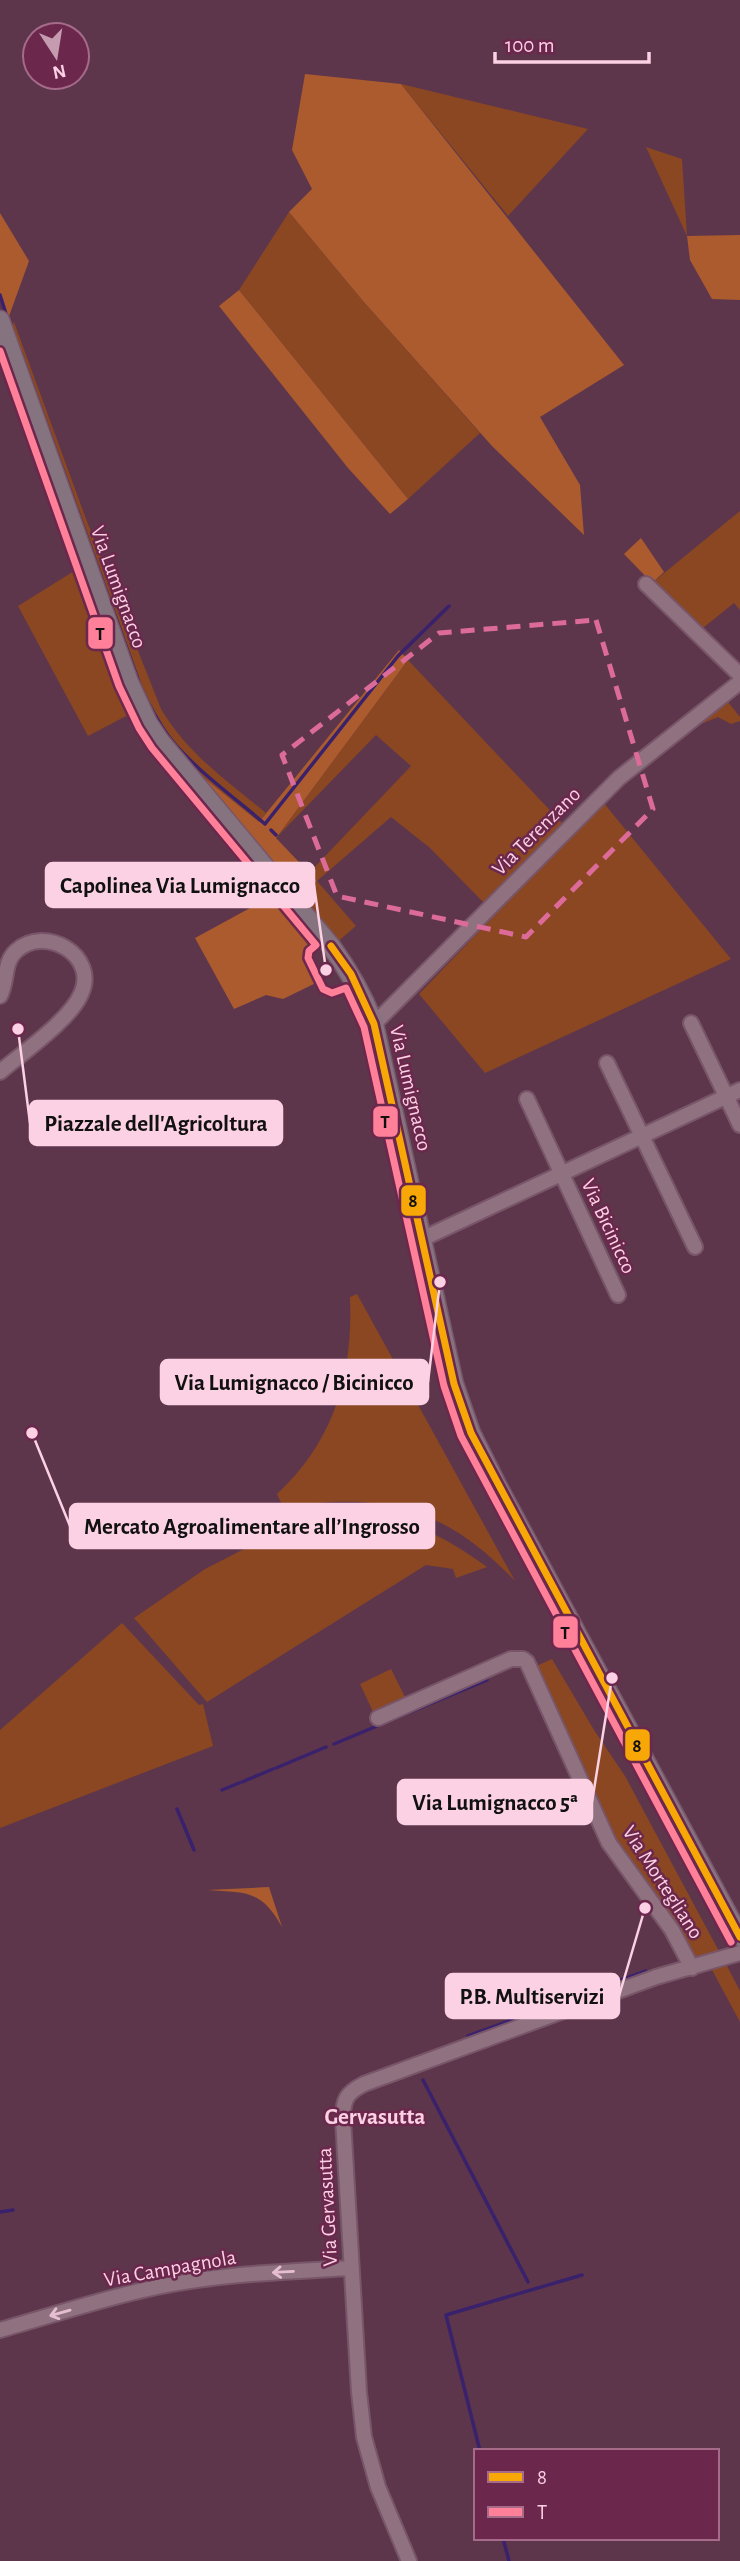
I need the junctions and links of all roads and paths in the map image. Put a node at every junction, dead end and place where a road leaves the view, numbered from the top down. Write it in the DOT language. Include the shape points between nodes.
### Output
graph roads {
  1 [pos="0,320"];
  2 [pos="646,583"];
  3 [pos="740,675"];
  4 [pos="740,682"];
  5 [pos="0,996"];
  6 [pos="691,1023"];
  7 [pos="374,1024"];
  8 [pos="26,1050"];
  9 [pos="0,1061"];
  10 [pos="607,1063"];
  11 [pos="0,1072"];
  12 [pos="740,1090"];
  13 [pos="726,1096"];
  14 [pos="527,1099"];
  15 [pos="740,1125"];
  16 [pos="642,1136"];
  17 [pos="562,1175"];
  18 [pos="422,1239"];
  19 [pos="695,1247"];
  20 [pos="618,1295"];
  21 [pos="378,1718"];
  22 [pos="740,1937"];
  23 [pos="740,1953"];
  24 [pos="692,1968"];
  25 [pos="351,2268"];
  26 [pos="0,2330"];
  27 [pos="409,2561"];
  1 -- 7 [label="main road, Via Lumignacco" via="129,682 148,723 346,967"];
  2 -- 3 [label="street"];
  4 -- 7 [label="street, Via Terenzano" via="619,778"];
  5 -- 8 [label="street" via="10,958 35,941 66,946 80,963 84,982 79,998 68,1014"];
  6 -- 13 [label="street"];
  7 -- 18 [label="main road, Via Lumignacco"];
  8 -- 9 [label="street"];
  8 -- 11 [label="street"];
  10 -- 16 [label="street"];
  12 -- 13 [label="street, Via Bicinicco"];
  13 -- 15 [label="street"];
  13 -- 16 [label="street, Via Bicinicco"];
  14 -- 17 [label="street, Via Bicinicco"];
  16 -- 17 [label="street, Via Bicinicco"];
  16 -- 19 [label="street"];
  17 -- 18 [label="street, Via Bicinicco"];
  17 -- 20 [label="street, Via Bicinicco"];
  18 -- 22 [label="main road, Via Lumignacco" via="454,1384 471,1433"];
  21 -- 24 [label="street, Via Mortegliano" via="511,1658 527,1662 610,1843 672,1930"];
  23 -- 24 [label="street, Via Gervasutta"];
  24 -- 25 [label="street, Via Gervasutta" via="656,1977 349,2092 343,2119"];
  25 -- 26 [label="street, Via Campagnola, one-way" via="232,2276 166,2286"];
  25 -- 27 [label="street, Via Gervasutta" via="367,2449"];
}
